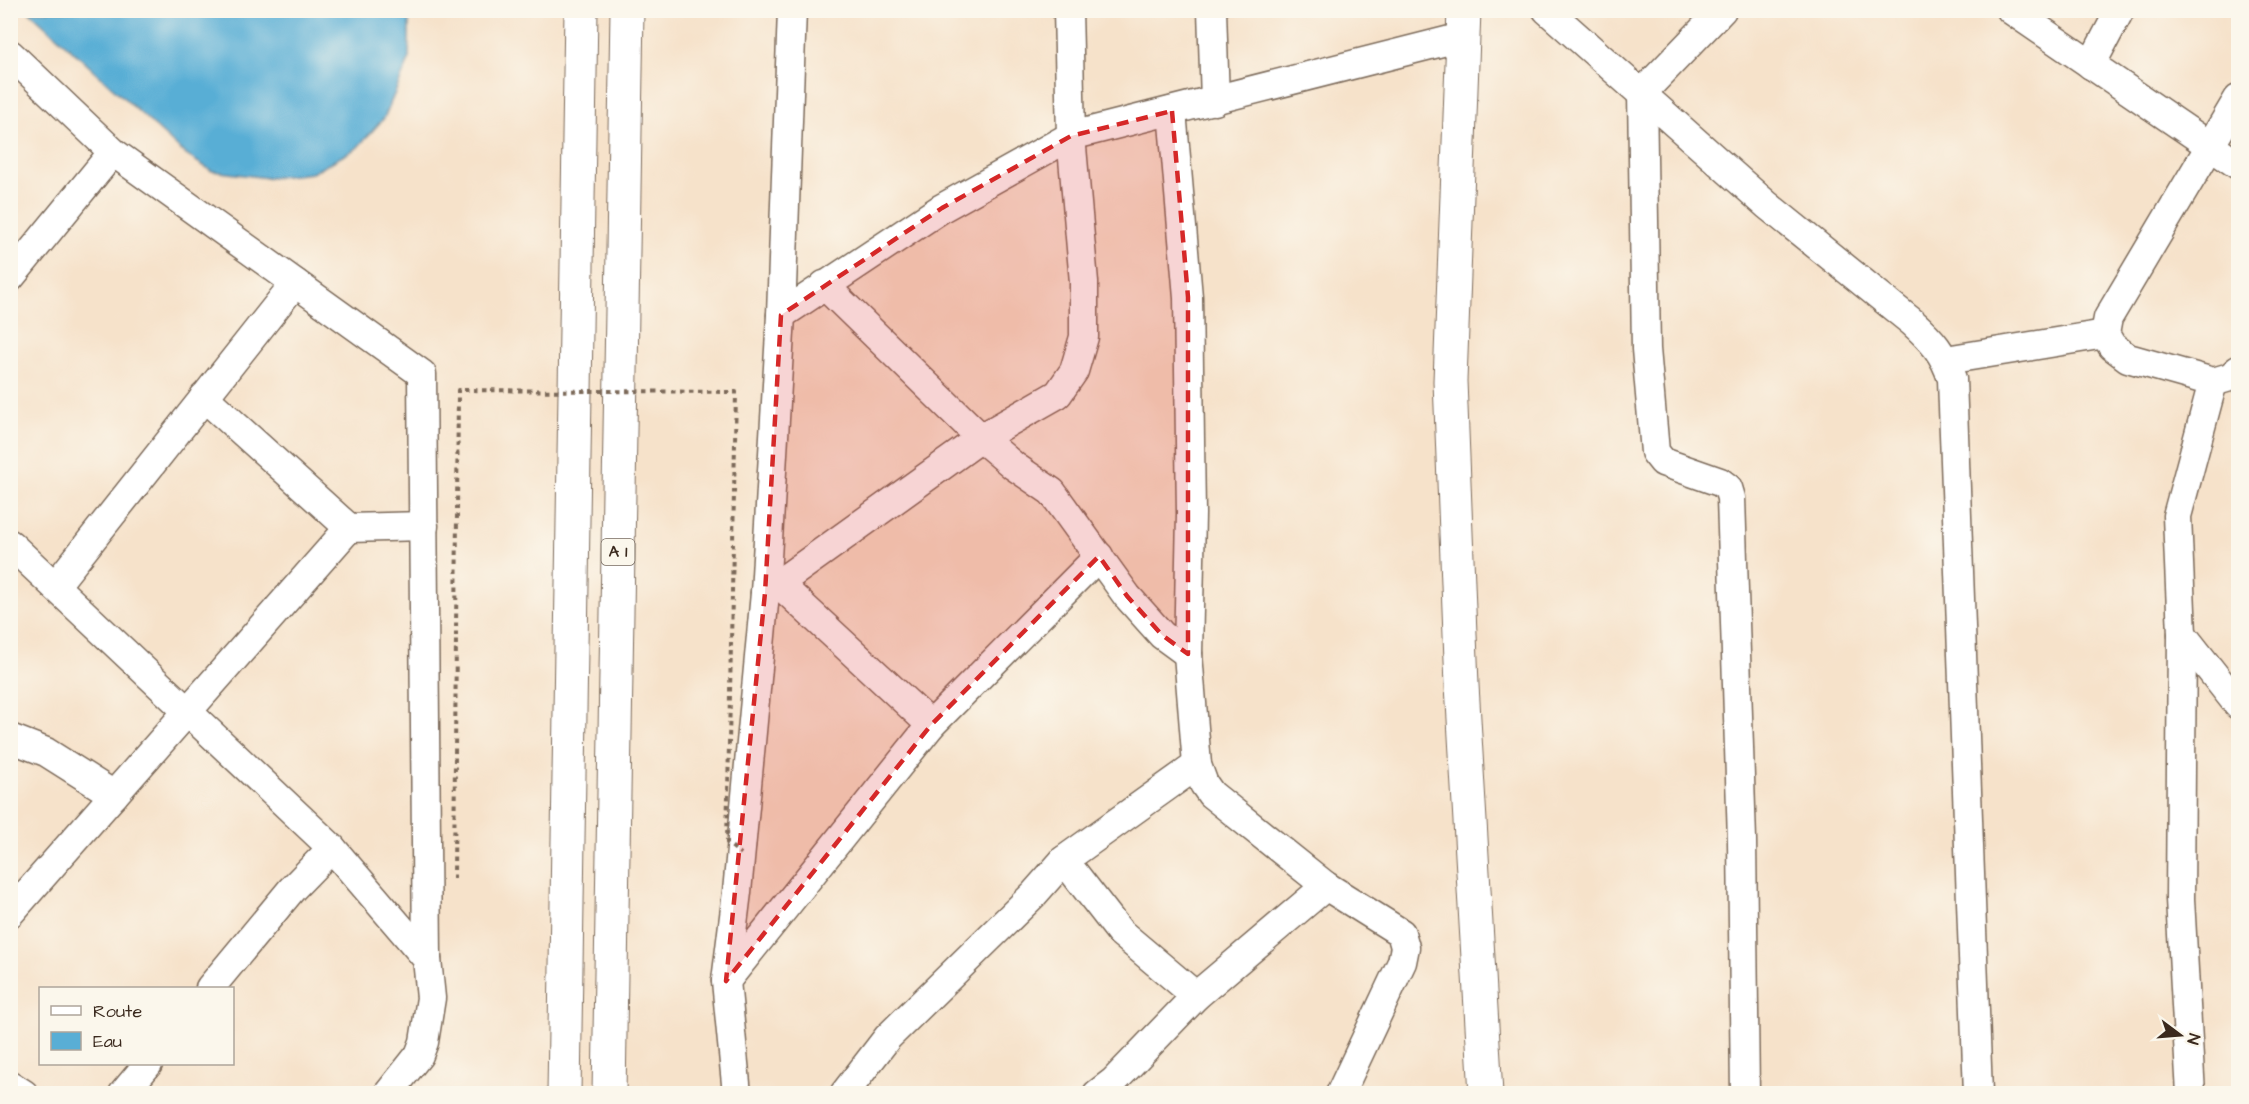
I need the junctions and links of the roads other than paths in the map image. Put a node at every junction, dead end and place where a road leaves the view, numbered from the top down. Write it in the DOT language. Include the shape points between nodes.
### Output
graph roads {
  1 [pos="581,10"];
  2 [pos="627,10"];
  3 [pos="792,10"];
  4 [pos="1068,10"];
  5 [pos="1212,10"];
  6 [pos="1547,10"];
  7 [pos="1722,10"];
  8 [pos="2012,10"];
  9 [pos="2120,10"];
  10 [pos="1463,24"];
  11 [pos="10,54"];
  12 [pos="2091,65"];
  13 [pos="1642,93"];
  14 [pos="2238,99"];
  15 [pos="1215,101"];
  16 [pos="1172,111"];
  17 [pos="1071,136"];
  18 [pos="2212,147"];
  19 [pos="113,152"];
  20 [pos="2238,165"];
  21 [pos="10,278"];
  22 [pos="296,283"];
  23 [pos="824,285"];
  24 [pos="781,315"];
  25 [pos="2105,334"];
  26 [pos="1946,360"];
  27 [pos="2238,370"];
  28 [pos="2213,382"];
  29 [pos="204,397"];
  30 [pos="981,438"];
  31 [pos="423,526"];
  32 [pos="349,528"];
  33 [pos="10,544"];
  34 [pos="1099,556"];
  35 [pos="55,586"];
  36 [pos="772,588"];
  37 [pos="2182,634"];
  38 [pos="1188,654"];
  39 [pos="2238,705"];
  40 [pos="187,711"];
  41 [pos="931,725"];
  42 [pos="10,738"];
  43 [pos="1197,765"];
  44 [pos="114,795"];
  45 [pos="332,848"];
  46 [pos="1064,860"];
  47 [pos="1326,886"];
  48 [pos="10,913"];
  49 [pos="427,959"];
  50 [pos="726,981"];
  51 [pos="211,987"];
  52 [pos="1196,996"];
  53 [pos="147,1065"];
  54 [pos="10,1085"];
  55 [pos="24,1094"];
  56 [pos="123,1094"];
  57 [pos="388,1094"];
  58 [pos="564,1094"];
  59 [pos="609,1094"];
  60 [pos="736,1094"];
  61 [pos="844,1094"];
  62 [pos="1097,1094"];
  63 [pos="1340,1094"];
  64 [pos="1486,1094"];
  65 [pos="1745,1094"];
  66 [pos="1978,1094"];
  67 [pos="2191,1094"];
  1 -- 58 [label="main road"];
  2 -- 59 [label="main road, A 1"];
  3 -- 24 [label="street"];
  4 -- 17 [label="street"];
  5 -- 15 [label="street"];
  6 -- 13 [label="street"];
  7 -- 13 [label="street"];
  8 -- 12 [label="street"];
  9 -- 12 [label="street"];
  10 -- 15 [label="street"];
  10 -- 64 [label="main road" via="1450,381 1462,684"];
  11 -- 19 [label="street"];
  12 -- 18 [label="street"];
  13 -- 26 [label="street" via="1767,205 1912,322"];
  13 -- 65 [label="street" via="1646,349 1655,452 1663,462 1720,482 1728,488 1731,498"];
  14 -- 18 [label="street"];
  15 -- 16 [label="street"];
  16 -- 17 [label="street"];
  16 -- 38 [label="street" via="1188,297"];
  17 -- 23 [label="street" via="942,208"];
  17 -- 30 [label="street" via="1084,282 1084,337 1074,371 1058,394"];
  18 -- 20 [label="street"];
  18 -- 25 [label="street" via="2108,318"];
  19 -- 21 [label="street"];
  19 -- 22 [label="street"];
  22 -- 29 [label="street"];
  22 -- 31 [label="street" via="422,374"];
  23 -- 24 [label="street"];
  23 -- 30 [label="street"];
  24 -- 36 [label="street"];
  25 -- 26 [label="street"];
  25 -- 28 [label="street" via="2112,346 2128,358"];
  26 -- 66 [label="street" via="1952,379"];
  27 -- 28 [label="street" via="2229,378"];
  28 -- 37 [label="street" via="2177,516"];
  29 -- 32 [label="street"];
  29 -- 35 [label="street"];
  30 -- 34 [label="street" via="1052,492"];
  30 -- 36 [label="street"];
  31 -- 32 [label="street"];
  31 -- 49 [label="street"];
  32 -- 40 [label="street"];
  33 -- 35 [label="street"];
  34 -- 38 [label="street" via="1162,635"];
  34 -- 41 [label="street"];
  35 -- 40 [label="street"];
  36 -- 41 [label="street"];
  36 -- 50 [label="street"];
  37 -- 39 [label="street"];
  37 -- 67 [label="street" via="2180,899"];
  38 -- 43 [label="street"];
  40 -- 44 [label="street"];
  40 -- 45 [label="street"];
  41 -- 50 [label="street"];
  42 -- 44 [label="street" via="46,752"];
  43 -- 46 [label="street"];
  43 -- 47 [label="street" via="1211,794"];
  44 -- 48 [label="street"];
  45 -- 49 [label="street"];
  45 -- 51 [label="street" via="292,889"];
  46 -- 52 [label="street" via="1120,932"];
  46 -- 61 [label="street" via="888,1037"];
  47 -- 52 [label="street"];
  47 -- 63 [label="street" via="1401,933 1405,947 1402,962"];
  49 -- 57 [label="street" via="431,998 424,1042 419,1055"];
  50 -- 60 [label="street"];
  52 -- 62 [label="street"];
  53 -- 56 [label="street"];
  54 -- 55 [label="street"];
}
